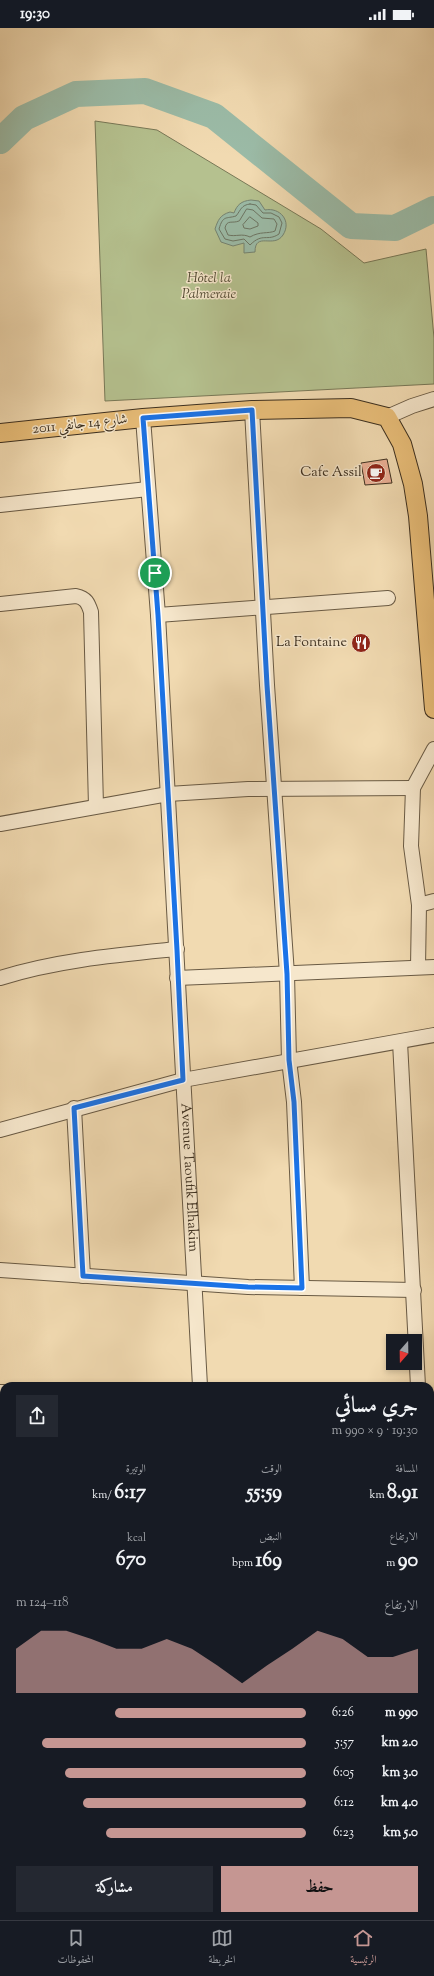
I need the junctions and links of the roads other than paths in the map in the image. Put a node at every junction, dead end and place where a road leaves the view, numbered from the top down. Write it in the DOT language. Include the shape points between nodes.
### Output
graph roads {
  1 [pos="434,398"];
  2 [pos="252,410"];
  3 [pos="387,417"];
  4 [pos="143,418"];
  5 [pos="0,433"];
  6 [pos="148,489"];
  7 [pos="0,505"];
  8 [pos="388,598"];
  9 [pos="0,604"];
  10 [pos="263,606"];
  11 [pos="158,615"];
  12 [pos="434,709"];
  13 [pos="434,749"];
  14 [pos="412,788"];
  15 [pos="275,789"];
  16 [pos="168,794"];
  17 [pos="96,806"];
  18 [pos="0,824"];
  19 [pos="434,901"];
  20 [pos="419,905"];
  21 [pos="177,950"];
  22 [pos="418,967"];
  23 [pos="434,967"];
  24 [pos="287,974"];
  25 [pos="0,978"];
  26 [pos="177,978"];
  27 [pos="434,1035"];
  28 [pos="400,1042"];
  29 [pos="289,1060"];
  30 [pos="183,1080"];
  31 [pos="74,1108"];
  32 [pos="0,1130"];
  33 [pos="0,1270"];
  34 [pos="83,1276"];
  35 [pos="193,1283"];
  36 [pos="302,1288"];
  37 [pos="414,1290"];
  38 [pos="200,1382"];
  39 [pos="418,1382"];
  1 -- 3 [label="street"];
  2 -- 3 [label="main road, شارع 14 جانفي 2011" via="351,408"];
  2 -- 4 [label="main road, شارع 14 جانفي 2011"];
  2 -- 10 [label="street"];
  3 -- 12 [label="main road" via="402,444 413,484 418,516"];
  4 -- 5 [label="main road, شارع 14 جانفي 2011"];
  4 -- 6 [label="street, Avenue Taoufik Elhakim"];
  6 -- 7 [label="street"];
  6 -- 11 [label="street, Avenue Taoufik Elhakim"];
  8 -- 10 [label="street"];
  9 -- 17 [label="street" via="76,596 83,597 88,602"];
  10 -- 11 [label="street"];
  10 -- 15 [label="street"];
  11 -- 16 [label="street, Avenue Taoufik Elhakim"];
  13 -- 14 [label="street"];
  14 -- 15 [label="street"];
  14 -- 20 [label="street" via="411,846"];
  15 -- 16 [label="street"];
  15 -- 24 [label="street"];
  16 -- 17 [label="street"];
  16 -- 21 [label="street, Avenue Taoufik Elhakim"];
  17 -- 18 [label="street"];
  19 -- 20 [label="street"];
  20 -- 22 [label="street"];
  21 -- 25 [label="street" via="97,956 25,970"];
  21 -- 26 [label="street, Avenue Taoufik Elhakim"];
  22 -- 23 [label="street"];
  22 -- 24 [label="street"];
  24 -- 26 [label="street"];
  24 -- 29 [label="street"];
  26 -- 30 [label="street, Avenue Taoufik Elhakim"];
  27 -- 28 [label="street"];
  28 -- 29 [label="street"];
  28 -- 37 [label="street"];
  29 -- 30 [label="street"];
  29 -- 36 [label="street" via="294,1102"];
  30 -- 31 [label="street"];
  30 -- 35 [label="street, Avenue Taoufik Elhakim"];
  31 -- 32 [label="street"];
  31 -- 34 [label="street"];
  33 -- 34 [label="street"];
  34 -- 35 [label="street"];
  35 -- 36 [label="street"];
  35 -- 38 [label="street, Avenue Taoufik Elhakim"];
  36 -- 37 [label="street"];
  37 -- 39 [label="street"];
}
